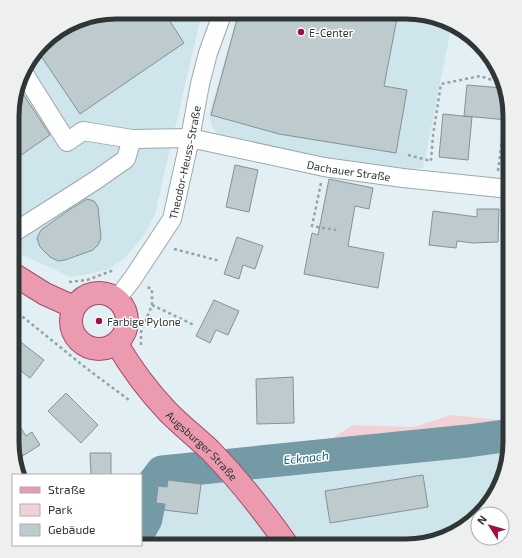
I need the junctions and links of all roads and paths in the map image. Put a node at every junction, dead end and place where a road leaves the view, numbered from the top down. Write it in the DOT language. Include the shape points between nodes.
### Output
graph roads {
  1 [pos="220,19"];
  2 [pos="27,78"];
  3 [pos="497,82"];
  4 [pos="190,138"];
  5 [pos="503,138"];
  6 [pos="132,139"];
  7 [pos="408,156"];
  8 [pos="324,167"];
  9 [pos="503,188"];
  10 [pos="19,229"];
  11 [pos="336,230"];
  12 [pos="156,244"];
  13 [pos="220,261"];
  14 [pos="119,268"];
  15 [pos="19,278"];
  16 [pos="63,281"];
  17 [pos="152,289"];
  18 [pos="117,298"];
  19 [pos="152,305"];
  20 [pos="74,307"];
  21 [pos="19,314"];
  22 [pos="194,325"];
  23 [pos="116,344"];
  24 [pos="142,350"];
  25 [pos="132,402"];
  26 [pos="283,539"];
  1 -- 4 [label="street, Theodor-Heuss-Straße" via="200,84"];
  2 -- 6 [label="street, Dachauer Straße" via="67,142 83,131"];
  3 -- 7 [label="path" via="480,76 442,84 431,161"];
  4 -- 6 [label="street, Dachauer Straße"];
  4 -- 8 [label="street, Dachauer Straße"];
  4 -- 12 [label="street, Theodor-Heuss-Straße" via="173,215"];
  5 -- 9 [label="path"];
  6 -- 10 [label="street" via="126,159"];
  8 -- 9 [label="street, Dachauer Straße"];
  8 -- 11 [label="path" via="312,226"];
  12 -- 13 [label="path"];
  12 -- 18 [label="street, Theodor-Heuss-Straße" via="134,278"];
  14 -- 16 [label="path" via="87,280"];
  15 -- 20 [label="main road"];
  17 -- 19 [label="path"];
  18 -- 20 [label="main road" via="98,292 87,295"];
  18 -- 23 [label="main road" via="128,318 126,329"];
  19 -- 22 [label="path"];
  19 -- 24 [label="path" via="141,332"];
  20 -- 23 [label="main road" via="70,323 78,341 99,350"];
  21 -- 25 [label="path"];
  23 -- 26 [label="main road, Augsburger Straße" via="147,388 238,481"];
}
